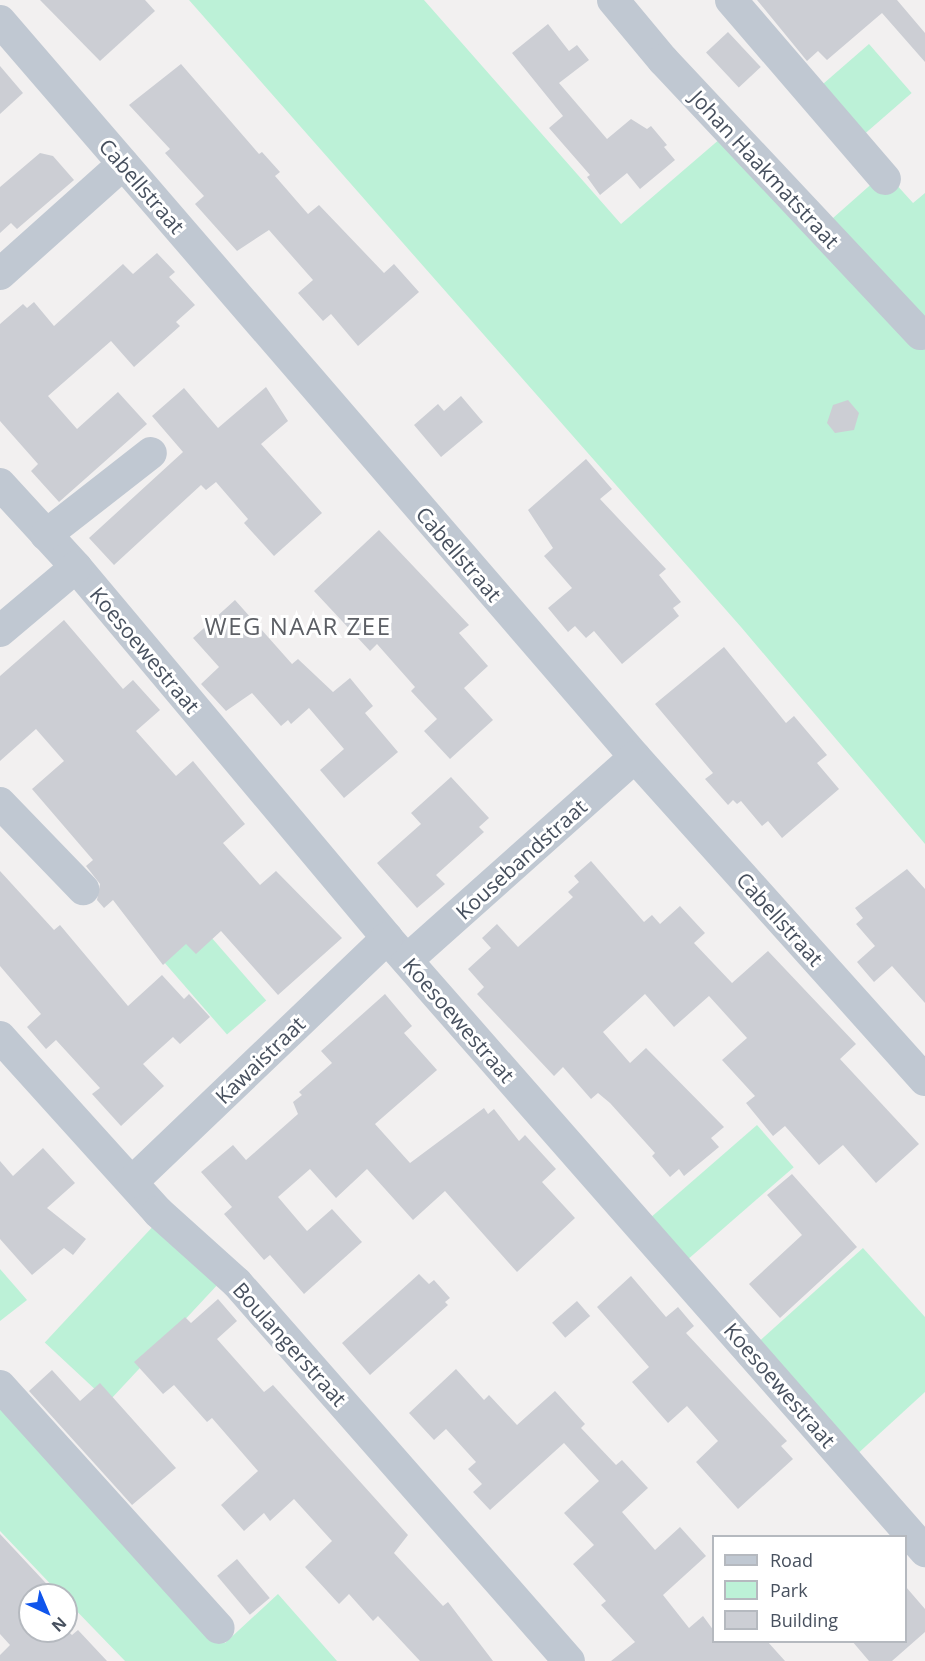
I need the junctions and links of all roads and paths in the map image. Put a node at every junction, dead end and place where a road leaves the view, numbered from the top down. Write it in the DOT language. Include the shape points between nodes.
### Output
graph roads {
  1 [pos="614,0"];
  2 [pos="731,0"];
  3 [pos="0,21"];
  4 [pos="123,164"];
  5 [pos="885,179"];
  6 [pos="0,274"];
  7 [pos="920,334"];
  8 [pos="151,453"];
  9 [pos="0,484"];
  10 [pos="46,535"];
  11 [pos="75,567"];
  12 [pos="0,631"];
  13 [pos="635,757"];
  14 [pos="0,803"];
  15 [pos="83,889"];
  16 [pos="397,949"];
  17 [pos="0,1037"];
  18 [pos="925,1080"];
  19 [pos="132,1182"];
  20 [pos="0,1386"];
  21 [pos="925,1551"];
  22 [pos="219,1628"];
  23 [pos="569,1661"];
  1 -- 7 [label="street, Johan Haakmatstraat" via="663,60"];
  2 -- 5 [label="street"];
  3 -- 4 [label="street, Cabellstraat"];
  4 -- 6 [label="street"];
  4 -- 13 [label="street, Cabellstraat"];
  8 -- 10 [label="street"];
  9 -- 10 [label="street, Koesoewestraat"];
  10 -- 11 [label="street, Koesoewestraat"];
  11 -- 12 [label="street"];
  11 -- 16 [label="street, Koesoewestraat"];
  13 -- 16 [label="street, Kousebandstraat"];
  13 -- 18 [label="street, Cabellstraat"];
  14 -- 15 [label="street"];
  16 -- 19 [label="street, Kawaistraat"];
  16 -- 21 [label="street, Koesoewestraat"];
  17 -- 19 [label="street, Boulangerstraat"];
  19 -- 23 [label="street, Boulangerstraat" via="158,1212 237,1283"];
  20 -- 22 [label="street"];
}
